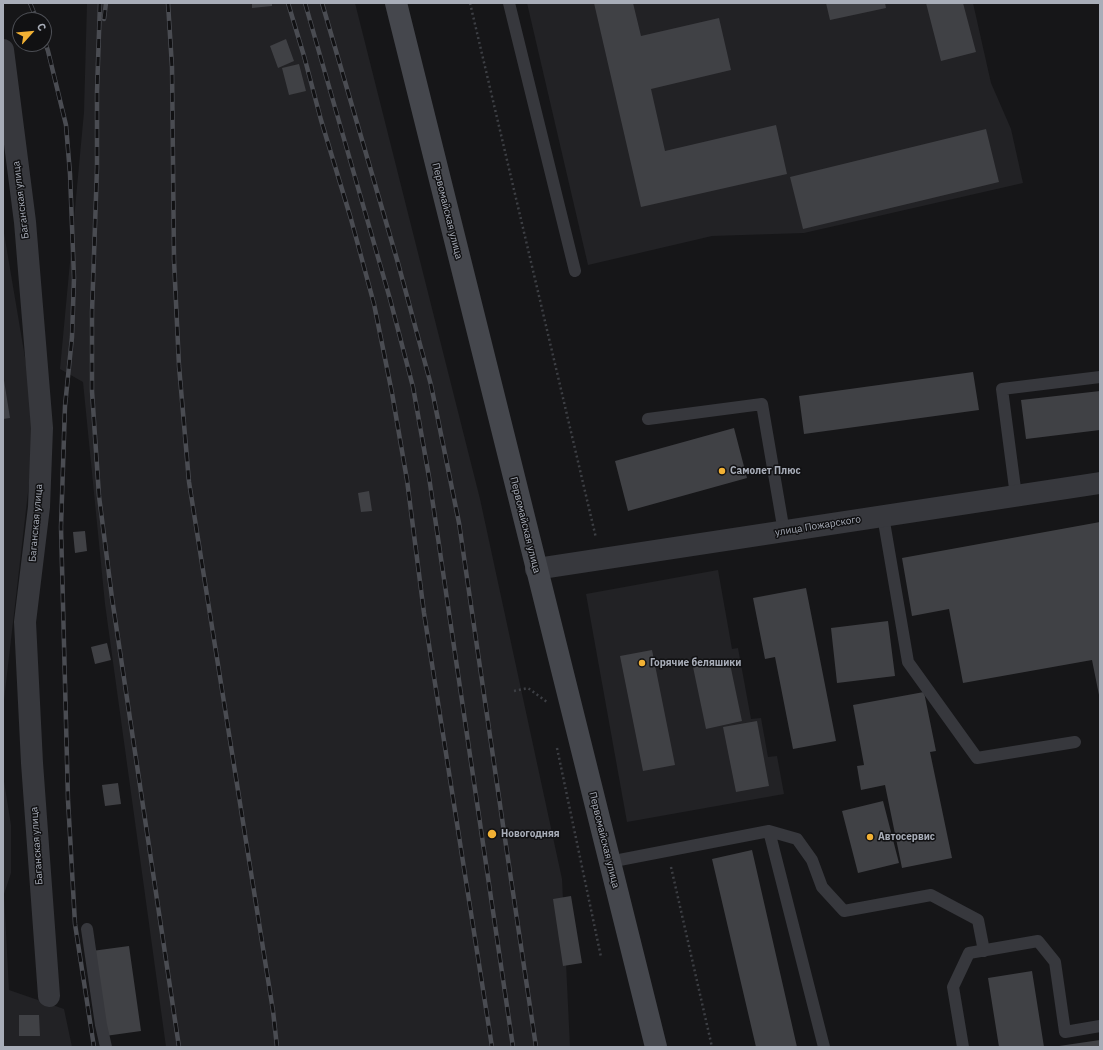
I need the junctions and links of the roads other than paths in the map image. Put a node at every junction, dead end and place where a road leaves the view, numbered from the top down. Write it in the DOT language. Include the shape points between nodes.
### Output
graph roads {
  1 [pos="396,3"];
  2 [pos="509,3"];
  3 [pos="3,50"];
  4 [pos="575,271"];
  5 [pos="1100,377"];
  6 [pos="648,419"];
  7 [pos="1100,483"];
  8 [pos="1016,496"];
  9 [pos="883,516"];
  10 [pos="784,532"];
  11 [pos="536,570"];
  12 [pos="1075,742"];
  13 [pos="769,831"];
  14 [pos="609,862"];
  15 [pos="87,928"];
  16 [pos="984,951"];
  17 [pos="49,996"];
  18 [pos="1100,1026"];
  19 [pos="106,1047"];
  20 [pos="656,1047"];
  21 [pos="824,1047"];
  22 [pos="963,1047"];
  1 -- 11 [label="main road, Первомайская улица"];
  2 -- 4 [label="lane"];
  3 -- 17 [label="street, Баганская улица" via="25,222 42,428 39,506 25,622 32,763"];
  5 -- 8 [label="lane" via="1002,389"];
  6 -- 10 [label="lane" via="762,404"];
  7 -- 8 [label="street, улица Пожарского"];
  8 -- 9 [label="street, улица Пожарского"];
  9 -- 10 [label="street, улица Пожарского"];
  9 -- 12 [label="lane" via="908,662 977,758"];
  10 -- 11 [label="street, улица Пожарского"];
  11 -- 14 [label="main road, Первомайская улица"];
  13 -- 14 [label="lane"];
  13 -- 16 [label="lane" via="797,839 812,860 822,887 844,911 931,895 978,920"];
  13 -- 21 [label="lane"];
  14 -- 20 [label="main road, Первомайская улица"];
  15 -- 19 [label="lane"];
  16 -- 18 [label="lane" via="1038,942 1055,962 1065,1032"];
  16 -- 22 [label="lane" via="969,953 953,987"];
}
